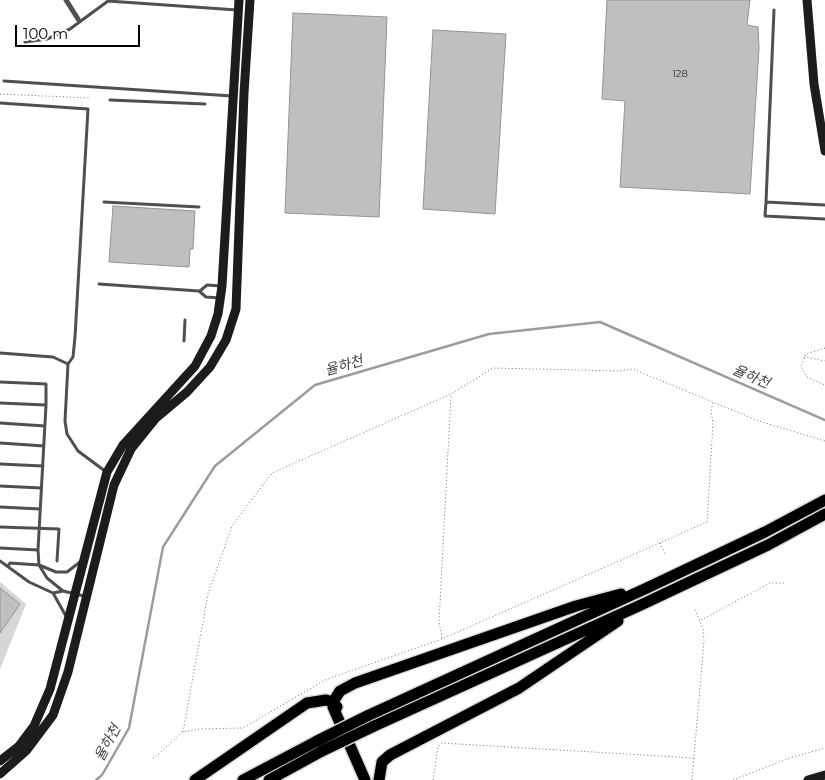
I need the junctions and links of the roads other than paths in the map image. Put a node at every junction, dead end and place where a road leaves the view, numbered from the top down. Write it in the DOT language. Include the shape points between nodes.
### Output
graph roads {
  1 [pos="66,0"];
  2 [pos="250,0"];
  3 [pos="807,0"];
  4 [pos="238,5"];
  5 [pos="774,10"];
  6 [pos="78,19"];
  7 [pos="25,42"];
  8 [pos="4,81"];
  9 [pos="232,96"];
  10 [pos="110,100"];
  11 [pos="0,103"];
  12 [pos="205,104"];
  13 [pos="825,151"];
  14 [pos="104,202"];
  15 [pos="766,202"];
  16 [pos="825,205"];
  17 [pos="199,207"];
  18 [pos="825,219"];
  19 [pos="99,284"];
  20 [pos="222,286"];
  21 [pos="199,291"];
  22 [pos="220,298"];
  23 [pos="185,320"];
  24 [pos="184,341"];
  25 [pos="0,354"];
  26 [pos="68,364"];
  27 [pos="0,382"];
  28 [pos="0,403"];
  29 [pos="46,405"];
  30 [pos="0,423"];
  31 [pos="45,426"];
  32 [pos="0,443"];
  33 [pos="44,446"];
  34 [pos="0,464"];
  35 [pos="43,466"];
  36 [pos="108,472"];
  37 [pos="0,486"];
  38 [pos="41,488"];
  39 [pos="825,500"];
  40 [pos="0,507"];
  41 [pos="40,509"];
  42 [pos="825,514"];
  43 [pos="0,527"];
  44 [pos="39,529"];
  45 [pos="0,548"];
  46 [pos="38,550"];
  47 [pos="84,559"];
  48 [pos="57,560"];
  49 [pos="0,561"];
  50 [pos="39,565"];
  51 [pos="8,566"];
  52 [pos="649,587"];
  53 [pos="63,591"];
  54 [pos="53,593"];
  55 [pos="75,594"];
  56 [pos="87,597"];
  57 [pos="642,604"];
  58 [pos="69,620"];
  59 [pos="332,702"];
  60 [pos="369,721"];
  61 [pos="320,746"];
  62 [pos="0,761"];
  63 [pos="0,774"];
  64 [pos="825,775"];
  65 [pos="195,780"];
  66 [pos="243,780"];
  67 [pos="269,780"];
  68 [pos="365,780"];
  69 [pos="371,780"];
  70 [pos="379,780"];
  71 [pos="808,780"];
  1 -- 6 [label="street"];
  2 -- 56 [label="main road" via="236,308 226,340 210,367 156,418 131,449 114,485"];
  3 -- 13 [label="main road" via="814,84"];
  4 -- 7 [label="lane" via="108,1 70,29 47,39"];
  4 -- 9 [label="main road"];
  5 -- 15 [label="lane"];
  8 -- 9 [label="lane"];
  9 -- 20 [label="main road"];
  10 -- 12 [label="lane"];
  11 -- 26 [label="lane" via="88,109 75,337 73,357"];
  14 -- 17 [label="lane"];
  15 -- 16 [label="lane"];
  15 -- 18 [label="lane" via="765,216"];
  19 -- 21 [label="lane"];
  20 -- 21 [label="lane" via="207,285"];
  20 -- 22 [label="main road"];
  21 -- 22 [label="lane" via="206,297"];
  22 -- 36 [label="main road" via="211,336 195,366 123,445"];
  23 -- 24 [label="lane"];
  25 -- 26 [label="lane" via="53,357"];
  26 -- 36 [label="lane" via="67,434 78,451"];
  27 -- 29 [label="lane" via="46,384"];
  28 -- 29 [label="lane"];
  29 -- 31 [label="lane"];
  30 -- 31 [label="lane"];
  31 -- 33 [label="lane"];
  32 -- 33 [label="lane"];
  33 -- 35 [label="lane"];
  34 -- 35 [label="lane"];
  35 -- 38 [label="lane"];
  36 -- 47 [label="main road"];
  37 -- 38 [label="lane"];
  38 -- 41 [label="lane"];
  39 -- 52 [label="highway"];
  40 -- 41 [label="lane"];
  41 -- 44 [label="lane"];
  42 -- 57 [label="highway"];
  43 -- 44 [label="lane"];
  44 -- 46 [label="lane"];
  44 -- 48 [label="lane" via="59,529"];
  45 -- 46 [label="lane"];
  46 -- 50 [label="lane"];
  47 -- 50 [label="lane" via="67,572 56,572"];
  47 -- 55 [label="main road"];
  49 -- 51 [label="lane"];
  50 -- 51 [label="lane" via="10,563"];
  50 -- 53 [label="lane" via="47,578"];
  51 -- 54 [label="lane" via="29,582"];
  52 -- 59 [label="highway" via="576,606 355,683 340,691"];
  52 -- 60 [label="highway"];
  53 -- 54 [label="lane"];
  53 -- 55 [label="lane"];
  54 -- 58 [label="lane"];
  55 -- 56 [label="lane"];
  55 -- 58 [label="main road"];
  56 -- 63 [label="main road" via="68,672 52,715 26,751"];
  57 -- 60 [label="highway"];
  57 -- 70 [label="highway" via="519,688 390,755 382,762"];
  58 -- 62 [label="main road" via="50,689 34,726 19,746"];
  59 -- 65 [label="highway" via="317,700 307,703"];
  59 -- 68 [label="highway"];
  59 -- 69 [label="highway" via="341,713"];
  60 -- 61 [label="highway, bridge"];
  61 -- 66 [label="highway"];
  61 -- 67 [label="highway"];
  64 -- 71 [label="main road"];
}
